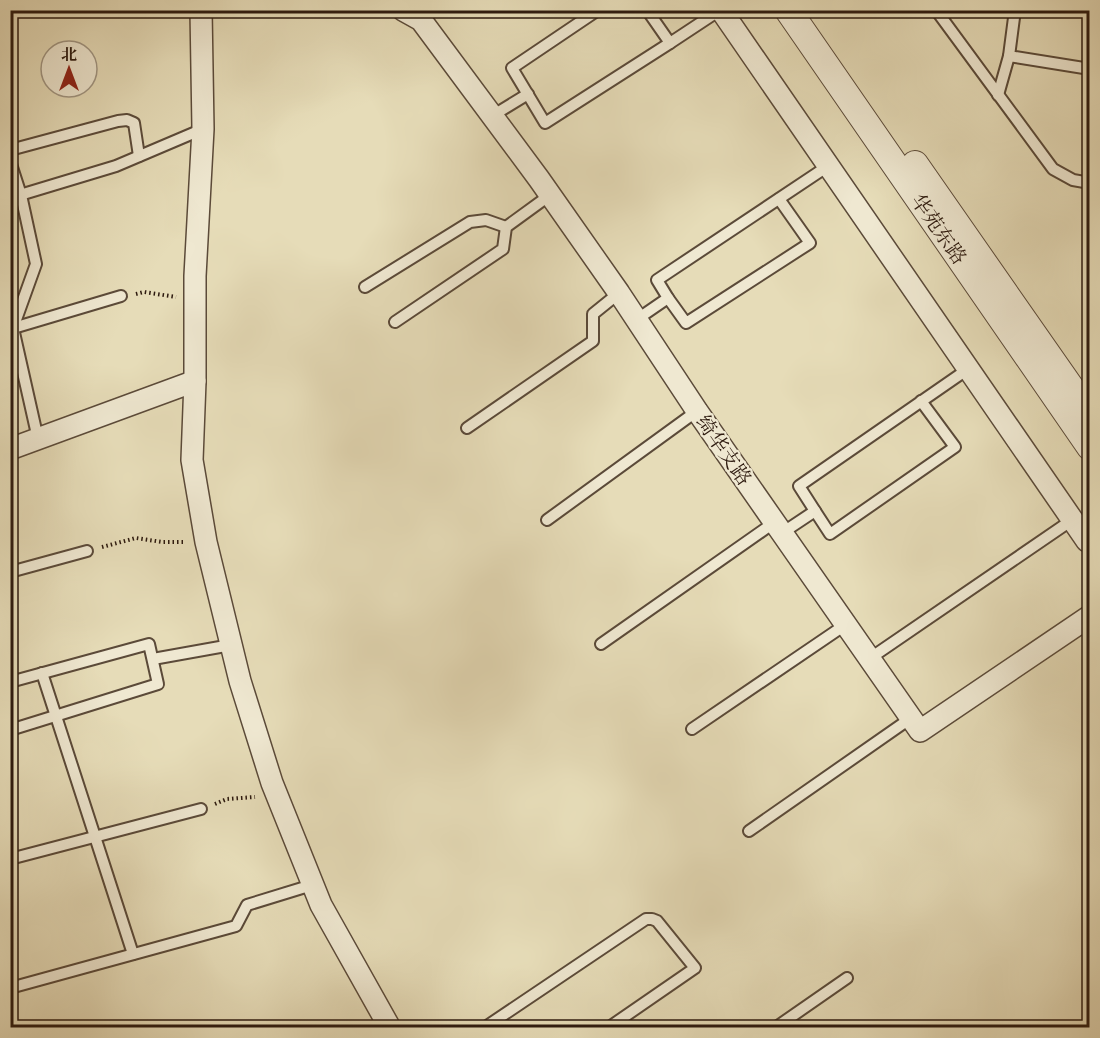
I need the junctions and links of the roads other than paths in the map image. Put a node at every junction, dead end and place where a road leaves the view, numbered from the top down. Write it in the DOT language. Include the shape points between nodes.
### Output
graph roads {
  1 [pos="201,10"];
  2 [pos="403,10"];
  3 [pos="598,10"];
  4 [pos="647,10"];
  5 [pos="721,10"];
  6 [pos="788,10"];
  7 [pos="809,10"];
  8 [pos="936,10"];
  9 [pos="1015,10"];
  10 [pos="670,44"];
  11 [pos="1009,56"];
  12 [pos="1089,69"];
  13 [pos="528,94"];
  14 [pos="998,95"];
  15 [pos="492,116"];
  16 [pos="203,129"];
  17 [pos="10,150"];
  18 [pos="139,156"];
  19 [pos="10,161"];
  20 [pos="828,166"];
  21 [pos="1089,183"];
  22 [pos="550,195"];
  23 [pos="16,197"];
  24 [pos="779,199"];
  25 [pos="506,228"];
  26 [pos="365,287"];
  27 [pos="619,293"];
  28 [pos="121,296"];
  29 [pos="668,298"];
  30 [pos="636,320"];
  31 [pos="395,322"];
  32 [pos="12,329"];
  33 [pos="968,369"];
  34 [pos="195,381"];
  35 [pos="921,401"];
  36 [pos="697,411"];
  37 [pos="1089,415"];
  38 [pos="467,428"];
  39 [pos="38,439"];
  40 [pos="1089,447"];
  41 [pos="10,448"];
  42 [pos="815,511"];
  43 [pos="547,520"];
  44 [pos="1072,520"];
  45 [pos="778,528"];
  46 [pos="1087,542"];
  47 [pos="87,551"];
  48 [pos="10,572"];
  49 [pos="1089,616"];
  50 [pos="845,626"];
  51 [pos="601,644"];
  52 [pos="231,645"];
  53 [pos="153,659"];
  54 [pos="869,659"];
  55 [pos="42,673"];
  56 [pos="10,682"];
  57 [pos="56,716"];
  58 [pos="911,718"];
  59 [pos="692,729"];
  60 [pos="10,730"];
  61 [pos="201,810"];
  62 [pos="749,831"];
  63 [pos="95,837"];
  64 [pos="10,859"];
  65 [pos="312,885"];
  66 [pos="133,954"];
  67 [pos="848,978"];
  68 [pos="10,988"];
  69 [pos="390,1028"];
  70 [pos="484,1028"];
  71 [pos="608,1028"];
  72 [pos="775,1028"];
  1 -- 16 [label="street"];
  2 -- 15 [label="street, 绮华支路" via="421,20"];
  3 -- 13 [label="lane" via="512,68"];
  4 -- 10 [label="lane"];
  5 -- 10 [label="lane"];
  5 -- 20 [label="street"];
  6 -- 40 [label="street, 华苑东路"];
  7 -- 37 [label="street, 华苑东路"];
  8 -- 14 [label="lane"];
  9 -- 11 [label="lane"];
  10 -- 13 [label="lane" via="545,123"];
  11 -- 12 [label="lane"];
  11 -- 14 [label="lane"];
  13 -- 15 [label="lane"];
  14 -- 21 [label="lane" via="1053,169 1073,180"];
  15 -- 22 [label="street, 绮华支路"];
  16 -- 18 [label="lane"];
  16 -- 34 [label="street" via="195,276"];
  17 -- 18 [label="lane" via="127,120 134,123"];
  18 -- 23 [label="lane"];
  19 -- 23 [label="lane"];
  20 -- 24 [label="lane"];
  20 -- 33 [label="street"];
  22 -- 25 [label="lane"];
  22 -- 27 [label="street, 绮华支路"];
  23 -- 32 [label="lane" via="36,264"];
  24 -- 29 [label="lane" via="657,280"];
  24 -- 29 [label="lane" via="810,243 686,323"];
  25 -- 26 [label="lane" via="486,220 470,222"];
  25 -- 31 [label="lane" via="503,249"];
  27 -- 30 [label="street, 绮华支路"];
  27 -- 38 [label="lane" via="593,314 593,341"];
  28 -- 32 [label="lane"];
  29 -- 30 [label="lane"];
  30 -- 36 [label="street, 绮华支路"];
  32 -- 39 [label="lane"];
  33 -- 35 [label="lane"];
  33 -- 44 [label="street"];
  34 -- 39 [label="street"];
  34 -- 52 [label="street" via="192,460 206,542"];
  35 -- 42 [label="lane" via="799,486"];
  35 -- 42 [label="lane" via="955,447 830,534"];
  36 -- 43 [label="lane"];
  36 -- 45 [label="street, 绮华支路"];
  39 -- 41 [label="street"];
  42 -- 45 [label="lane"];
  44 -- 46 [label="street"];
  44 -- 54 [label="lane"];
  45 -- 50 [label="street, 绮华支路"];
  45 -- 51 [label="lane"];
  47 -- 48 [label="lane"];
  49 -- 58 [label="street" via="920,731"];
  50 -- 54 [label="street, 绮华支路"];
  50 -- 59 [label="lane"];
  52 -- 53 [label="lane"];
  52 -- 65 [label="street" via="277,795"];
  53 -- 55 [label="lane" via="149,644"];
  53 -- 57 [label="lane" via="158,684"];
  54 -- 58 [label="street, 绮华支路"];
  55 -- 56 [label="lane"];
  55 -- 57 [label="lane"];
  57 -- 60 [label="lane"];
  57 -- 63 [label="lane"];
  58 -- 62 [label="lane"];
  61 -- 63 [label="lane"];
  63 -- 64 [label="lane"];
  63 -- 66 [label="lane"];
  65 -- 66 [label="lane" via="247,905 236,926"];
  65 -- 69 [label="street"];
  66 -- 68 [label="lane"];
  67 -- 72 [label="lane"];
  70 -- 71 [label="lane" via="652,918 695,968"];
}
